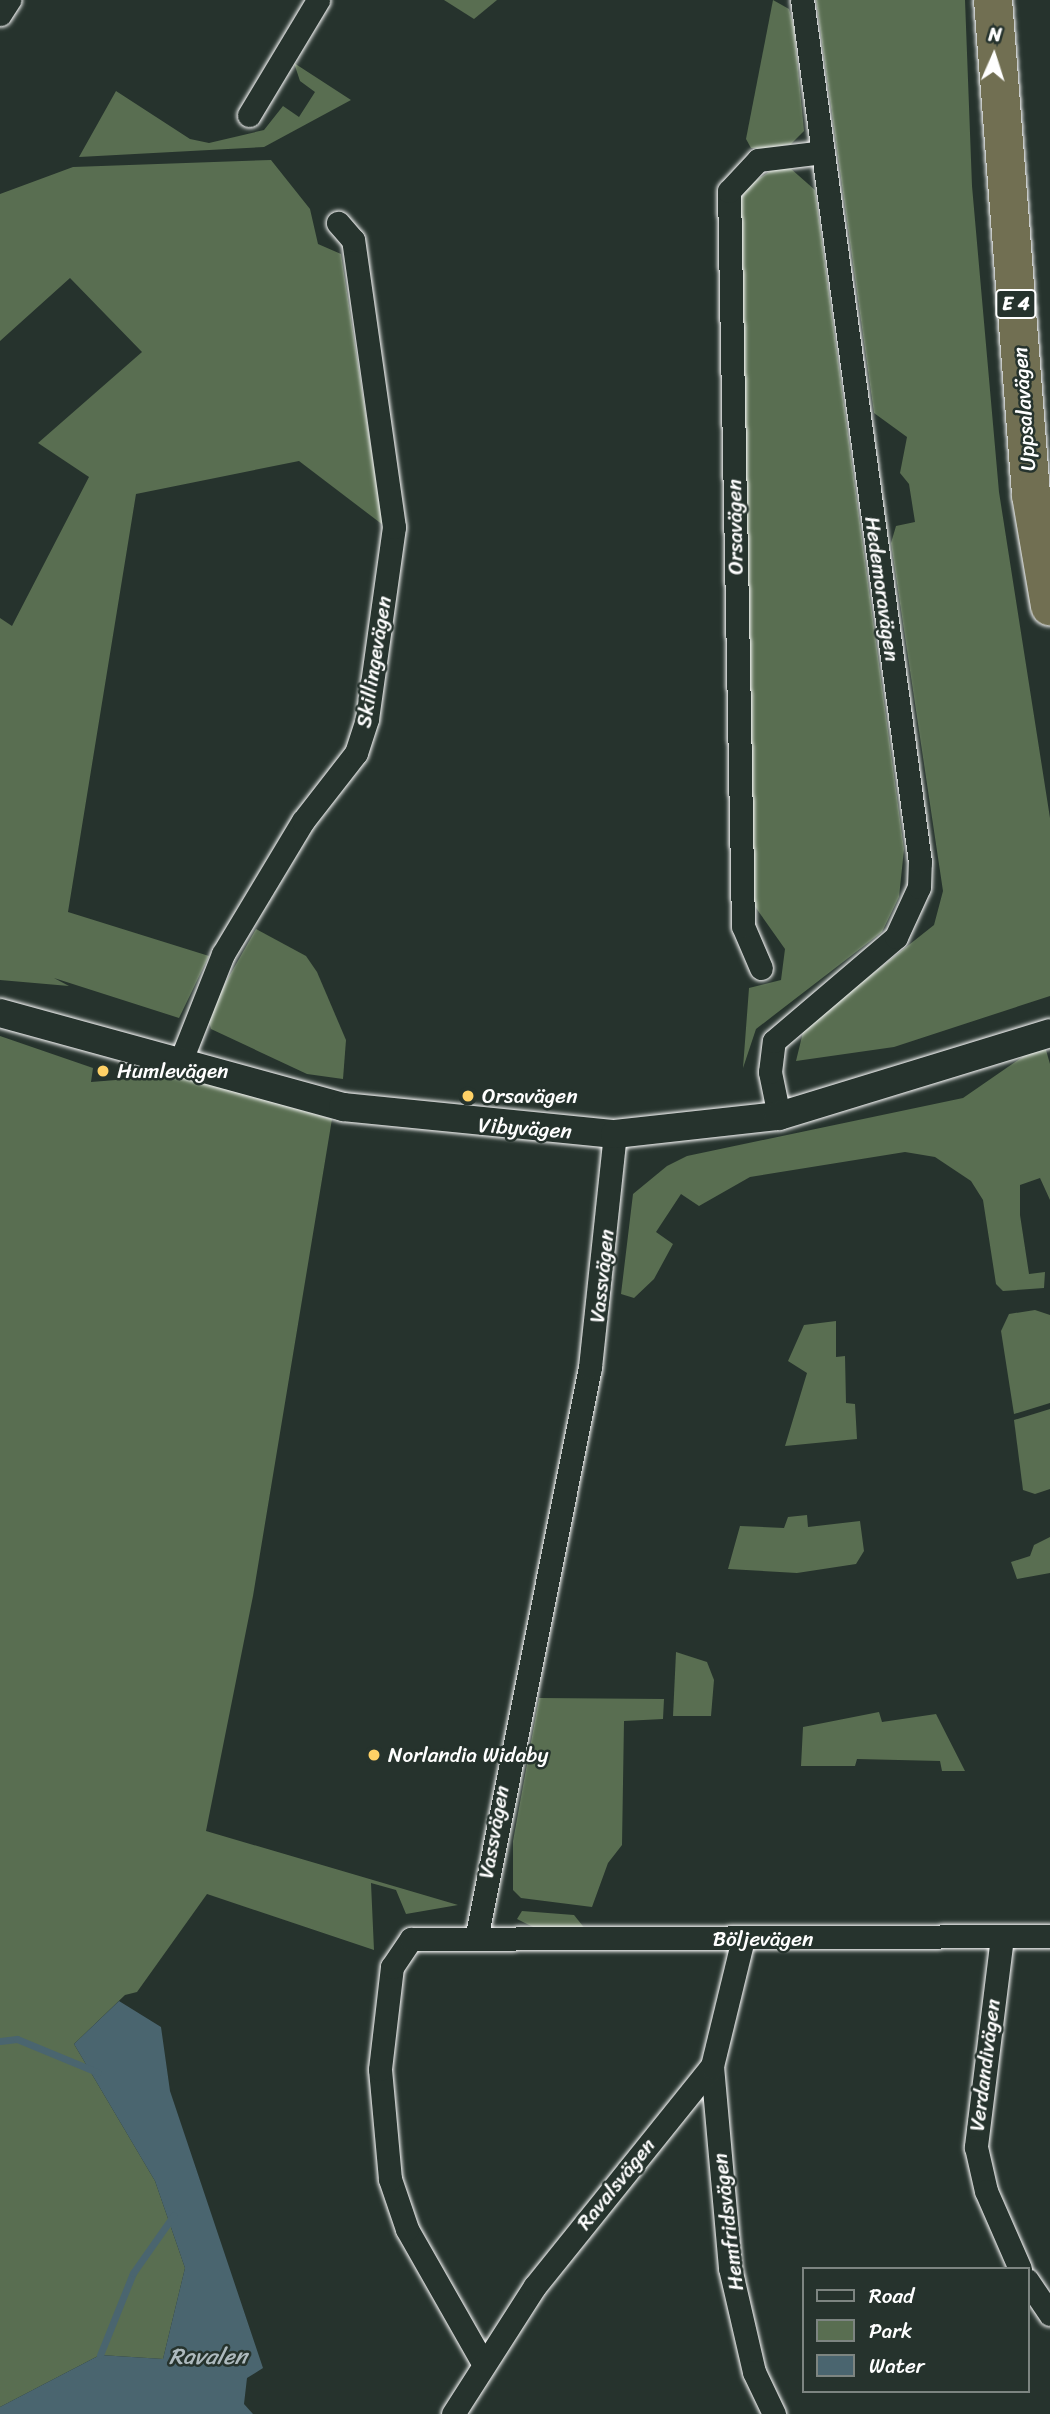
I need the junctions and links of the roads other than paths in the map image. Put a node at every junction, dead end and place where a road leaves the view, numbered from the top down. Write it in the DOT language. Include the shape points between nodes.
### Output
graph roads {
  1 [pos="9,0"];
  2 [pos="318,0"];
  3 [pos="802,0"];
  4 [pos="993,0"];
  5 [pos="0,13"];
  6 [pos="249,115"];
  7 [pos="823,152"];
  8 [pos="338,223"];
  9 [pos="1050,606"];
  10 [pos="761,968"];
  11 [pos="0,1013"];
  12 [pos="1050,1033"];
  13 [pos="181,1060"];
  14 [pos="779,1116"];
  15 [pos="615,1134"];
  16 [pos="477,1934"];
  17 [pos="1050,1936"];
  18 [pos="1002,1937"];
  19 [pos="743,1940"];
  20 [pos="712,2066"];
  21 [pos="1019,2267"];
  22 [pos="1029,2283"];
  23 [pos="1050,2314"];
  24 [pos="483,2363"];
  25 [pos="453,2414"];
  26 [pos="774,2414"];
  1 -- 5 [label="street"];
  2 -- 6 [label="street"];
  3 -- 7 [label="street, Hedemoravägen"];
  4 -- 9 [label="highway, Uppsalavägen / E 4" via="1031,495"];
  7 -- 10 [label="street, Orsavägen" via="758,160 729,191 743,926"];
  7 -- 14 [label="street, Hedemoravägen" via="919,875 896,937 774,1041 769,1056"];
  8 -- 13 [label="street, Skillingevägen" via="353,240 394,527 367,719 356,753 303,821 223,954"];
  11 -- 13 [label="street, Vibyvägen"];
  12 -- 14 [label="street, Vibyvägen"];
  13 -- 15 [label="street, Vibyvägen" via="343,1107"];
  14 -- 15 [label="street, Vibyvägen"];
  15 -- 16 [label="street, Vassvägen" via="590,1367"];
  16 -- 19 [label="street, Böljevägen"];
  16 -- 24 [label="street" via="411,1939 398,1950 380,2069 390,2179 407,2229"];
  17 -- 18 [label="street, Böljevägen"];
  18 -- 19 [label="street, Böljevägen"];
  18 -- 21 [label="street, Verdandivägen" via="976,2147 986,2192"];
  19 -- 20 [label="street, Ravalsvägen"];
  20 -- 24 [label="street, Ravalsvägen" via="535,2286"];
  20 -- 26 [label="street, Hemfridsvägen" via="730,2268 754,2372"];
  22 -- 23 [label="street"];
  24 -- 25 [label="street, Ravalsvägen"];
}
